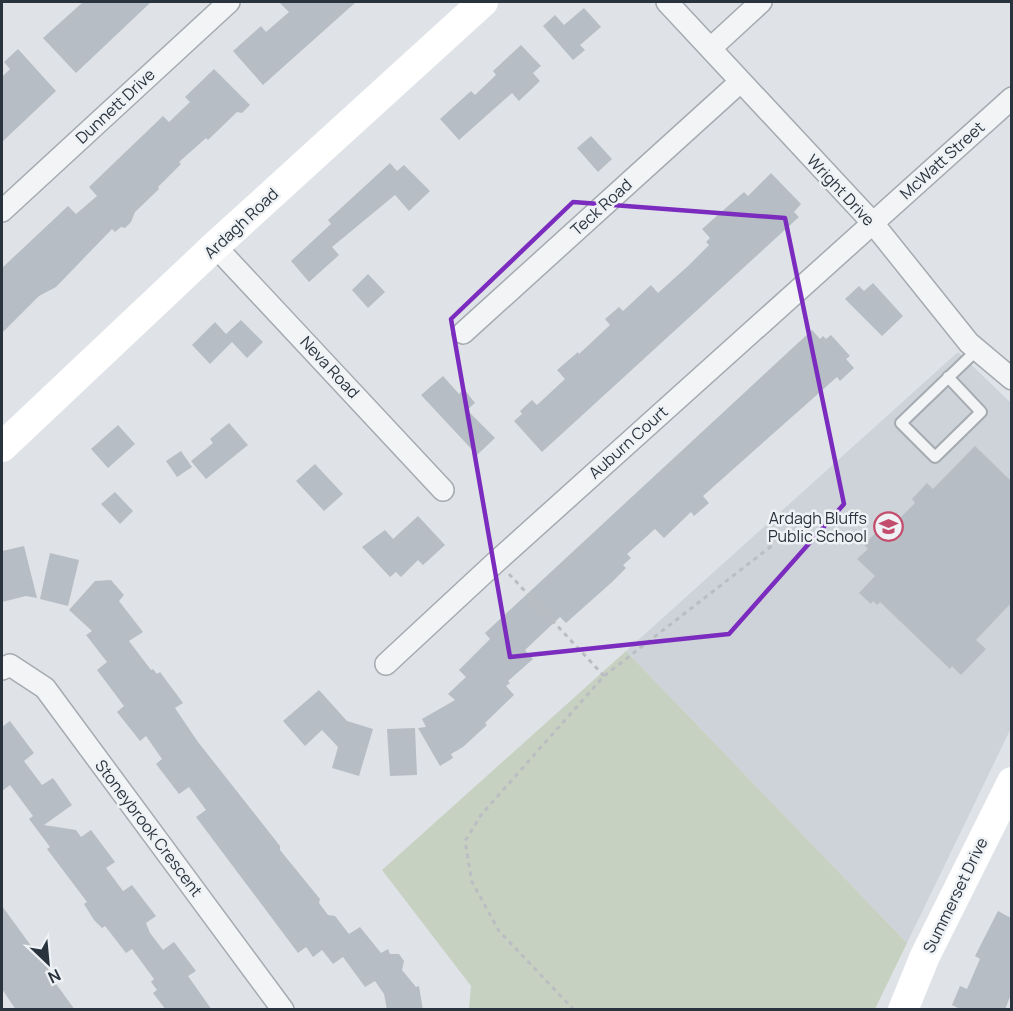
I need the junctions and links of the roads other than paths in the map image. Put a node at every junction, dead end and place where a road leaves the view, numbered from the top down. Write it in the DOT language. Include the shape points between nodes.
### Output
graph roads {
  1 [pos="229,2"];
  2 [pos="483,2"];
  3 [pos="668,2"];
  4 [pos="761,2"];
  5 [pos="711,48"];
  6 [pos="740,82"];
  7 [pos="1011,98"];
  8 [pos="2,208"];
  9 [pos="872,222"];
  10 [pos="215,246"];
  11 [pos="463,333"];
  12 [pos="977,350"];
  13 [pos="948,377"];
  14 [pos="1011,379"];
  15 [pos="2,447"];
  16 [pos="443,490"];
  17 [pos="387,664"];
  18 [pos="2,669"];
  19 [pos="1011,782"];
  20 [pos="283,1010"];
  21 [pos="903,1010"];
  1 -- 8 [label="street, Dunnett Drive"];
  2 -- 10 [label="street, Ardagh Road"];
  3 -- 5 [label="street, Wright Drive"];
  4 -- 5 [label="street"];
  5 -- 6 [label="street, Wright Drive"];
  6 -- 9 [label="street, Wright Drive"];
  6 -- 11 [label="street, Teck Road"];
  7 -- 9 [label="street, McWatt Street"];
  9 -- 12 [label="street, Wright Drive"];
  9 -- 17 [label="street, Auburn Court"];
  10 -- 15 [label="street, Ardagh Road"];
  10 -- 16 [label="street, Neva Road"];
  12 -- 13 [label="lane"];
  12 -- 14 [label="street, Wright Drive"];
  13 -- 13 [label="lane" via="901,423 935,457 981,412"];
  18 -- 20 [label="street, Stoneybrook Crescent" via="10,665 45,688"];
  19 -- 21 [label="street, Summerset Drive" via="925,956"];
}
